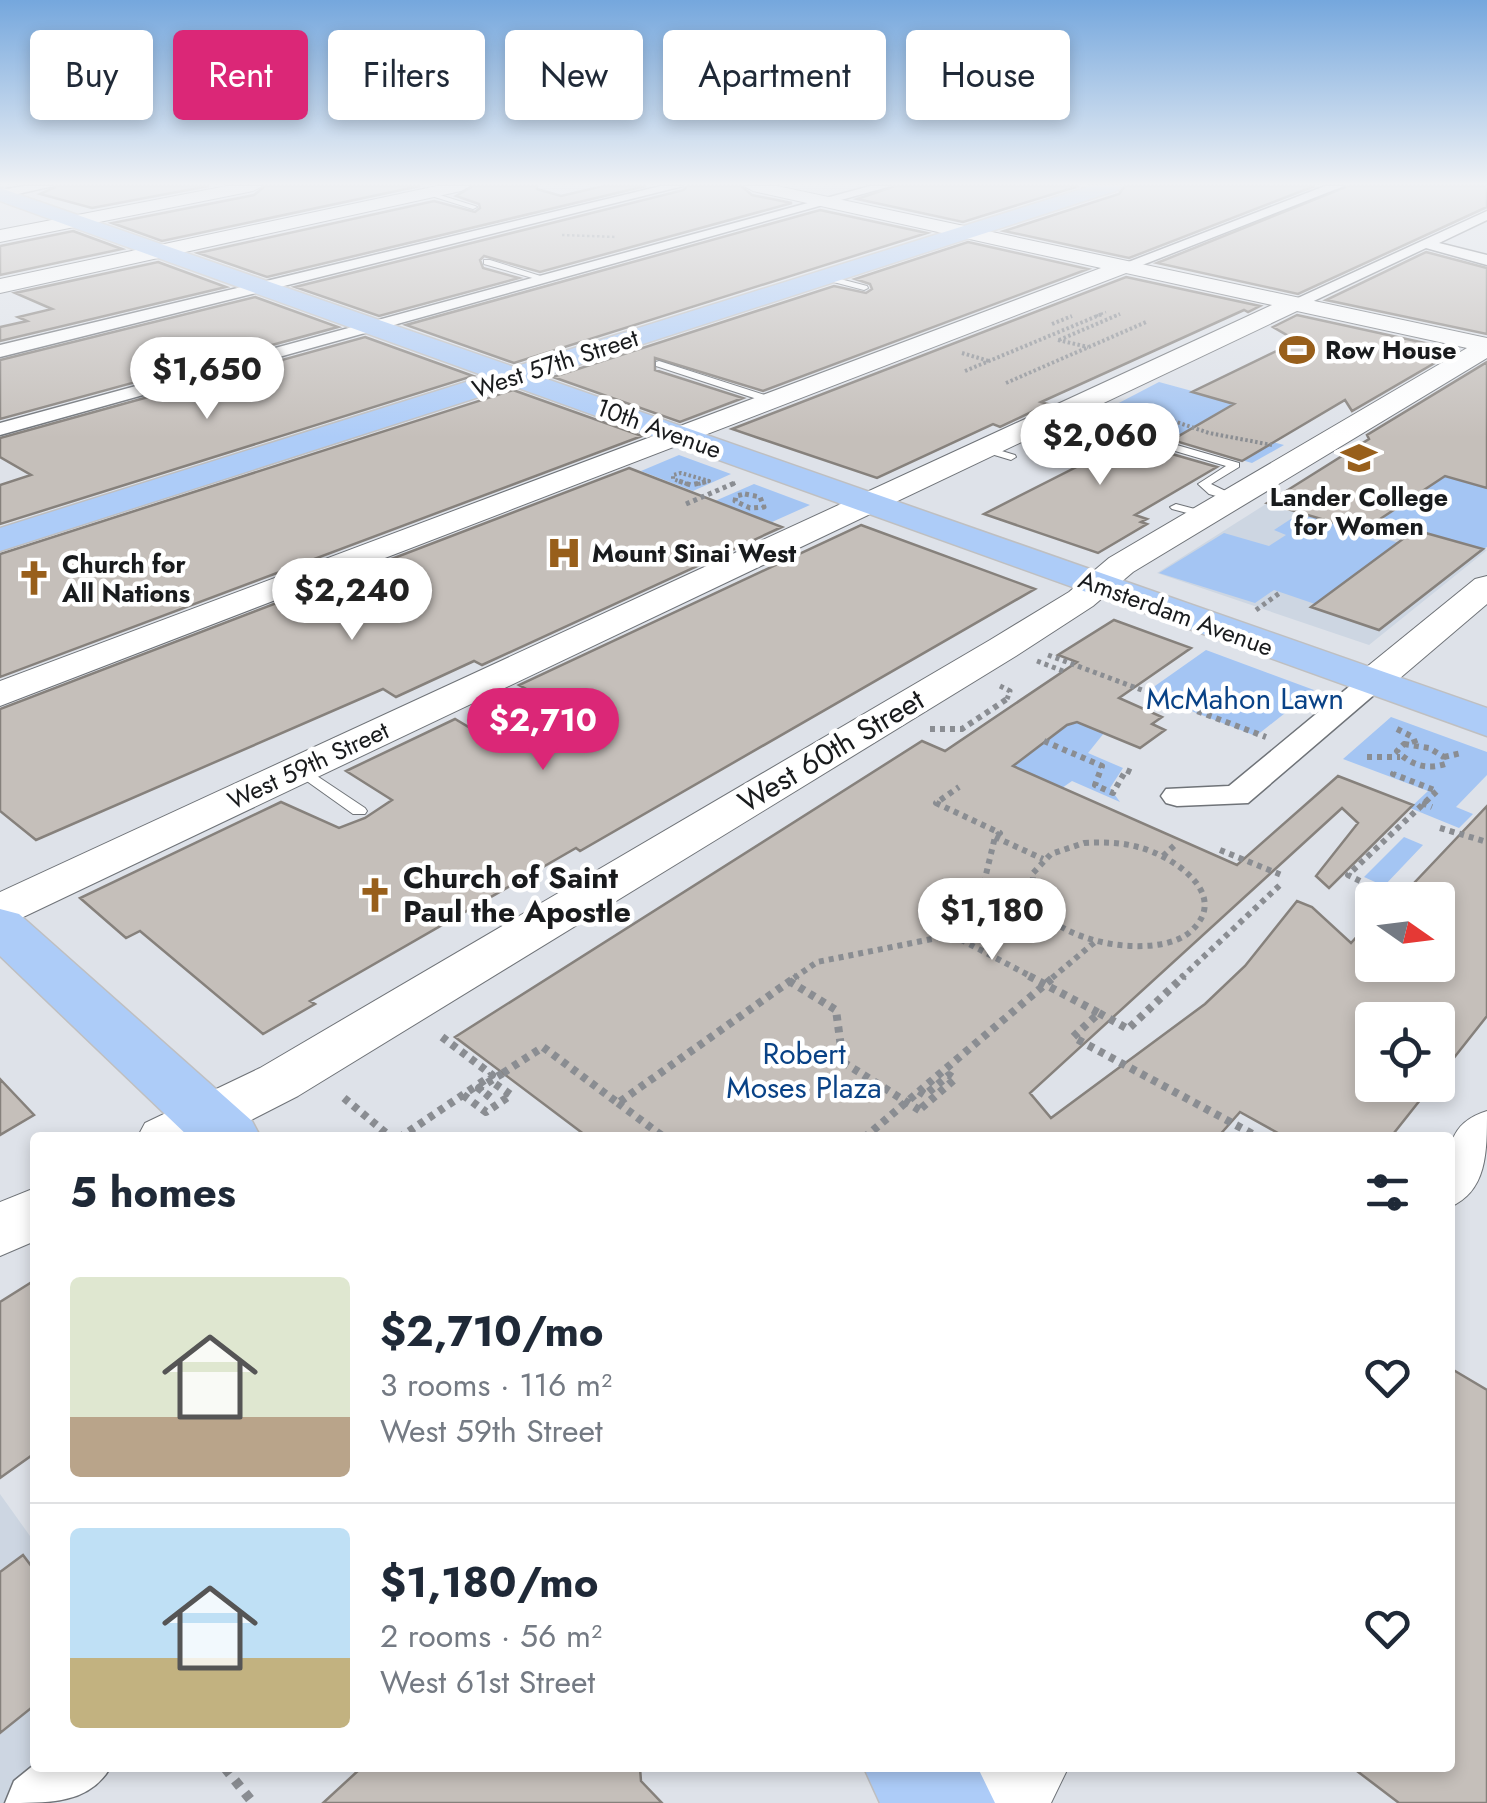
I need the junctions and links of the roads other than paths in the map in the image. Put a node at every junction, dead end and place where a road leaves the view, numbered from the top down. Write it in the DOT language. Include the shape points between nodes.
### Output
graph roads {
  1 [pos="73,270"];
  2 [pos="217,270"];
  3 [pos="329,270"];
  4 [pos="515,270"];
  5 [pos="578,270"];
  6 [pos="847,270"];
  7 [pos="1115,270"];
  8 [pos="1145,270"];
  9 [pos="1368,270"];
  10 [pos="825,277"];
  11 [pos="546,279"];
  12 [pos="0,286"];
  13 [pos="263,286"];
  14 [pos="864,288"];
  15 [pos="1295,303"];
  16 [pos="375,326"];
  17 [pos="1487,346"];
  18 [pos="0,350"];
  19 [pos="659,364"];
  20 [pos="516,375"];
  21 [pos="772,401"];
  22 [pos="0,429"];
  23 [pos="1118,431"];
  24 [pos="682,436"];
  25 [pos="982,448"];
  26 [pos="1010,457"];
  27 [pos="1234,498"];
  28 [pos="865,502"];
  29 [pos="1176,507"];
  30 [pos="1206,515"];
  31 [pos="0,540"];
  32 [pos="1098,585"];
  33 [pos="1487,586"];
  34 [pos="1372,682"];
  35 [pos="0,694"];
  36 [pos="1474,738"];
  37 [pos="298,769"];
  38 [pos="1177,796"];
  39 [pos="359,811"];
  40 [pos="0,910"];
  41 [pos="0,926"];
  42 [pos="201,1130"];
  43 [pos="1487,1132"];
  44 [pos="1455,1177"];
  45 [pos="30,1214"];
  46 [pos="0,1232"];
  47 [pos="73,1772"];
  48 [pos="914,1772"];
  49 [pos="1023,1772"];
  50 [pos="36,1803"];
  51 [pos="948,1803"];
  52 [pos="999,1803"];
  1 -- 12 [label="street"];
  2 -- 13 [label="main road, 10th Avenue"];
  3 -- 13 [label="street"];
  4 -- 11 [label="lane"];
  5 -- 11 [label="street"];
  6 -- 10 [label="main road, West 57th Street"];
  7 -- 21 [label="street"];
  8 -- 15 [label="street"];
  9 -- 15 [label="street, West 59th Street"];
  10 -- 14 [label="lane"];
  10 -- 20 [label="main road, West 57th Street"];
  11 -- 16 [label="street"];
  13 -- 16 [label="main road, 10th Avenue"];
  13 -- 18 [label="street"];
  15 -- 17 [label="street"];
  15 -- 25 [label="street, West 59th Street" via="1062,418"];
  16 -- 20 [label="main road, 10th Avenue"];
  16 -- 22 [label="street"];
  17 -- 27 [label="street, West 60th Street"];
  19 -- 21 [label="lane"];
  20 -- 24 [label="main road, 10th Avenue"];
  20 -- 31 [label="main road, West 57th Street"];
  21 -- 24 [label="street"];
  23 -- 27 [label="lane" via="1235,465 1204,484"];
  24 -- 28 [label="main road, 10th Avenue"];
  24 -- 35 [label="street"];
  25 -- 26 [label="lane"];
  25 -- 28 [label="street, West 59th Street"];
  27 -- 30 [label="street, West 60th Street"];
  28 -- 32 [label="main road, Amsterdam Avenue"];
  28 -- 37 [label="street, West 59th Street"];
  29 -- 30 [label="lane"];
  30 -- 32 [label="street, West 60th Street"];
  32 -- 34 [label="main road, Amsterdam Avenue"];
  32 -- 42 [label="street, West 60th Street"];
  33 -- 34 [label="street"];
  34 -- 36 [label="main road, Amsterdam Avenue"];
  34 -- 38 [label="street" via="1237,796"];
  37 -- 39 [label="lane"];
  37 -- 40 [label="street, West 59th Street"];
  41 -- 42 [label="main road"];
  43 -- 44 [label="street"];
  45 -- 46 [label="street"];
  47 -- 50 [label="street"];
  48 -- 51 [label="main road"];
  49 -- 52 [label="street"];
}
